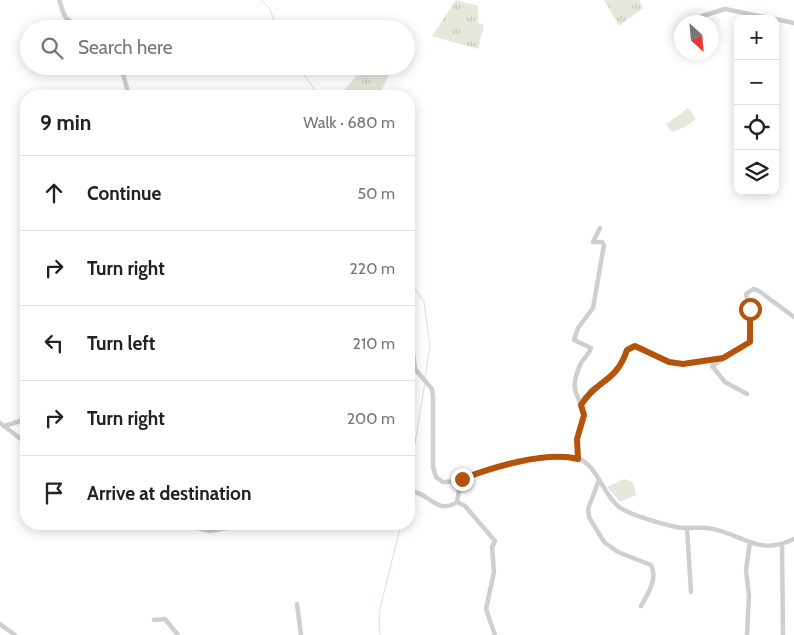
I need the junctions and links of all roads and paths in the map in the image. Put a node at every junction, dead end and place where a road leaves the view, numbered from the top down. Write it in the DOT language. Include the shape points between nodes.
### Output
graph roads {
  1 [pos="60,0"];
  2 [pos="707,15"];
  3 [pos="755,15"];
  4 [pos="69,20"];
  5 [pos="779,20"];
  6 [pos="794,23"];
  7 [pos="123,75"];
  8 [pos="127,90"];
  9 [pos="600,228"];
  10 [pos="794,317"];
  11 [pos="723,358"];
  12 [pos="415,369"];
  13 [pos="747,394"];
  14 [pos="581,405"];
  15 [pos="20,421"];
  16 [pos="2,425"];
  17 [pos="20,438"];
  18 [pos="578,459"];
  19 [pos="462,479"];
  20 [pos="599,480"];
  21 [pos="415,492"];
  22 [pos="457,502"];
  23 [pos="687,528"];
  24 [pos="794,540"];
  25 [pos="750,542"];
  26 [pos="782,546"];
  27 [pos="691,592"];
  28 [pos="297,604"];
  29 [pos="641,606"];
  30 [pos="154,620"];
  31 [pos="0,624"];
  32 [pos="16,635"];
  33 [pos="178,635"];
  34 [pos="301,635"];
  35 [pos="495,635"];
  36 [pos="747,635"];
  37 [pos="783,635"];
  1 -- 4 [label="street" via="63,13"];
  2 -- 3 [label="street" via="725,9"];
  5 -- 6 [label="street"];
  7 -- 8 [label="street"];
  9 -- 14 [label="street" via="593,239 593,242 604,245 593,308 578,328 574,340 591,348 581,362 573,385"];
  10 -- 11 [label="street" via="752,289 746,294 751,318 750,342"];
  11 -- 13 [label="street" via="712,366 716,374 731,388"];
  11 -- 14 [label="street" via="683,364 669,362 632,346 618,370 591,390"];
  12 -- 19 [label="street" via="432,389 434,472 443,482"];
  14 -- 18 [label="street" via="584,415 577,439"];
  15 -- 16 [label="street"];
  16 -- 17 [label="street"];
  18 -- 19 [label="street" via="541,458"];
  18 -- 20 [label="street" via="593,470"];
  19 -- 22 [label="street"];
  20 -- 23 [label="street" via="618,506 630,513"];
  20 -- 29 [label="street" via="588,509 589,518 604,542 618,552 650,565 654,574"];
  21 -- 22 [label="street" via="443,507"];
  22 -- 35 [label="street" via="466,506 495,541 492,547 494,572 486,609"];
  23 -- 25 [label="street" via="717,530"];
  23 -- 27 [label="street"];
  24 -- 26 [label="street"];
  25 -- 26 [label="street"];
  25 -- 36 [label="street" via="746,570 749,595"];
  26 -- 37 [label="street"];
  28 -- 34 [label="street"];
  30 -- 33 [label="street" via="165,619"];
  31 -- 32 [label="street"];
}
